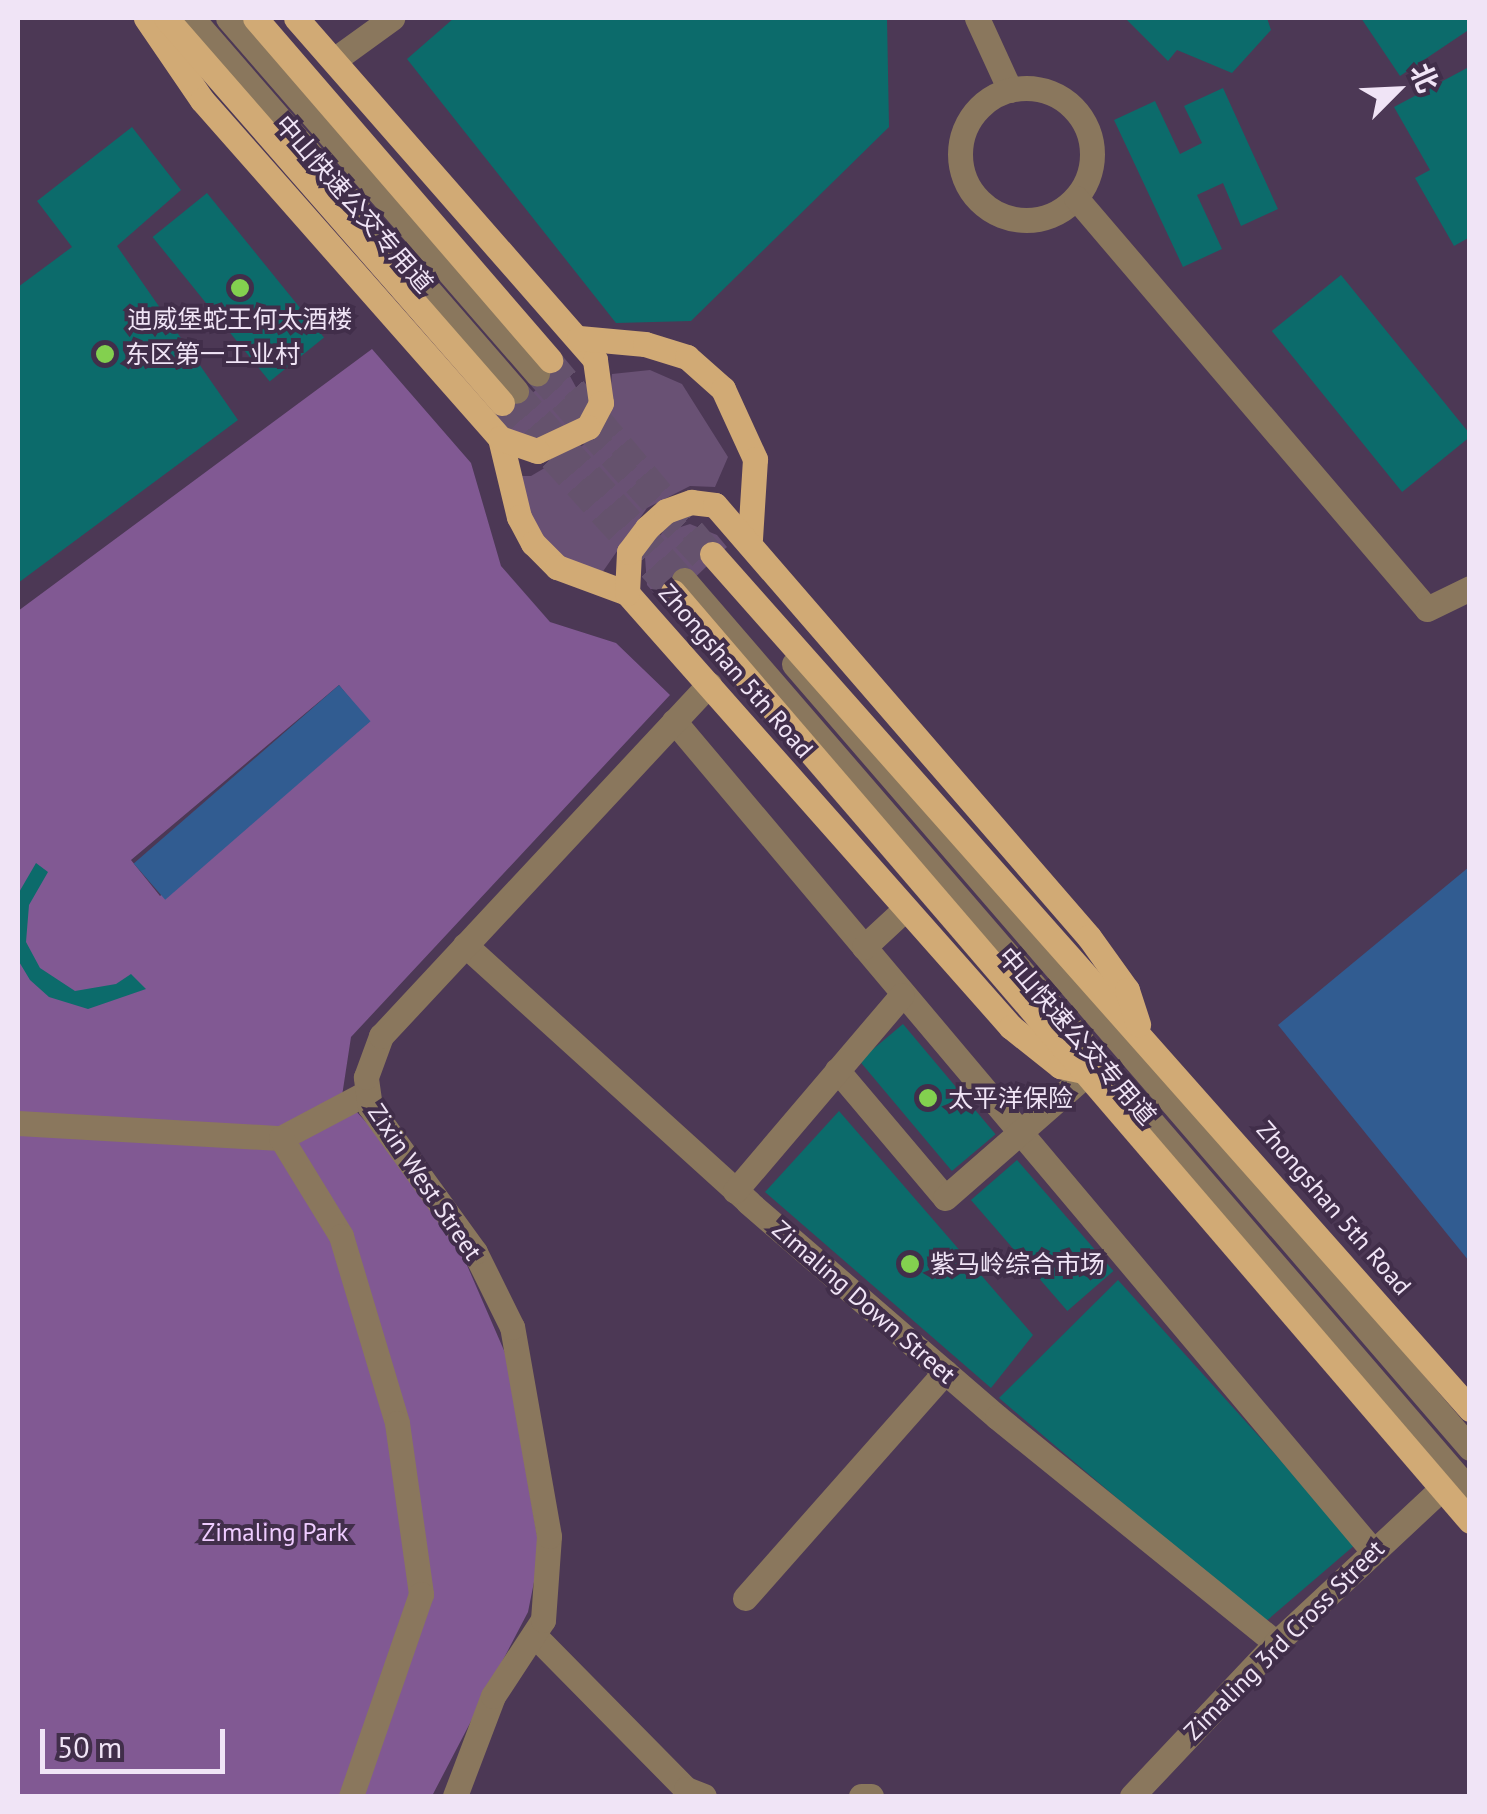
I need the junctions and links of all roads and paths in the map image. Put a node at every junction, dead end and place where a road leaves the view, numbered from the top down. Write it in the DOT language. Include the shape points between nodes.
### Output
graph roads {
  1 [pos="146,18"];
  2 [pos="166,18"];
  3 [pos="192,18"];
  4 [pos="228,18"];
  5 [pos="255,18"];
  6 [pos="296,18"];
  7 [pos="392,18"];
  8 [pos="977,18"];
  9 [pos="334,60"];
  10 [pos="1010,90"];
  11 [pos="1076,198"];
  12 [pos="579,338"];
  13 [pos="544,366"];
  14 [pos="510,397"];
  15 [pos="500,438"];
  16 [pos="750,539"];
  17 [pos="709,558"];
  18 [pos="678,586"];
  19 [pos="1470,588"];
  20 [pos="627,593"];
  21 [pos="709,684"];
  22 [pos="674,721"];
  23 [pos="905,909"];
  24 [pos="465,945"];
  25 [pos="864,947"];
  26 [pos="902,995"];
  27 [pos="1141,1032"];
  28 [pos="838,1070"];
  29 [pos="1090,1072"];
  30 [pos="366,1093"];
  31 [pos="18,1123"];
  32 [pos="281,1138"];
  33 [pos="735,1191"];
  34 [pos="946,1372"];
  35 [pos="1470,1410"];
  36 [pos="1470,1448"];
  37 [pos="1442,1488"];
  38 [pos="1470,1491"];
  39 [pos="1470,1521"];
  40 [pos="1372,1550"];
  41 [pos="744,1598"];
  42 [pos="540,1628"];
  43 [pos="1276,1644"];
  44 [pos="351,1796"];
  45 [pos="455,1796"];
  46 [pos="704,1796"];
  47 [pos="861,1796"];
  48 [pos="871,1796"];
  49 [pos="1132,1796"];
  1 -- 15 [label="main road, Zhongshan 5th Road" via="202,100"];
  2 -- 14 [label="main road"];
  3 -- 14 [label="street, 中山快速公交专用道"];
  4 -- 13 [label="street, 中山快速公交专用道"];
  5 -- 13 [label="main road"];
  6 -- 9 [label="main road"];
  7 -- 9 [label="street"];
  8 -- 10 [label="street"];
  9 -- 12 [label="main road"];
  10 -- 11 [label="street" via="1041,89 1079,114 1092,158"];
  10 -- 11 [label="street" via="977,108 964,126 960,168 968,188 999,216 1020,221 1060,212"];
  11 -- 19 [label="street" via="1427,610"];
  12 -- 15 [label="main road" via="602,383 601,404 588,427 536,451"];
  12 -- 16 [label="main road" via="646,344 687,357 723,389 755,459"];
  15 -- 20 [label="main road, Zhongshan 5th Road" via="518,516 533,544 557,567"];
  16 -- 20 [label="main road" via="715,505 692,502 666,511 629,552"];
  16 -- 27 [label="main road" via="1090,937 1127,990"];
  17 -- 27 [label="main road, Zhongshan 5th Road"];
  17 -- 36 [label="street, 中山快速公交专用道"];
  18 -- 29 [label="main road, Zhongshan 5th Road"];
  18 -- 38 [label="street, 中山快速公交专用道"];
  20 -- 21 [label="main road, Zhongshan 5th Road"];
  21 -- 22 [label="street, Zixin West Street"];
  21 -- 23 [label="main road, Zhongshan 5th Road"];
  22 -- 24 [label="street, Zixin West Street"];
  22 -- 25 [label="street"];
  23 -- 25 [label="street"];
  23 -- 29 [label="main road, Zhongshan 5th Road" via="1038,1052"];
  24 -- 30 [label="street, Zixin West Street" via="381,1036"];
  24 -- 33 [label="street, Zimaling Down Street"];
  25 -- 26 [label="street"];
  26 -- 28 [label="street"];
  26 -- 40 [label="street"];
  27 -- 35 [label="main road, Zhongshan 5th Road"];
  28 -- 29 [label="street" via="944,1198"];
  28 -- 33 [label="street"];
  29 -- 37 [label="main road, Zhongshan 5th Road"];
  30 -- 32 [label="street"];
  30 -- 42 [label="street, Zixin West Street" via="475,1252 519,1345 548,1536"];
  31 -- 32 [label="street" via="73,1121"];
  32 -- 44 [label="street" via="346,1254 396,1423 421,1594"];
  33 -- 34 [label="street, Zimaling Down Street"];
  34 -- 41 [label="street"];
  34 -- 43 [label="street, Zimaling Down Street"];
  37 -- 39 [label="main road, Zhongshan 5th Road"];
  37 -- 40 [label="street, Zimaling 3rd Cross Street"];
  40 -- 43 [label="street, Zimaling 3rd Cross Street"];
  42 -- 45 [label="street" via="494,1696"];
  42 -- 46 [label="street" via="686,1789"];
  43 -- 49 [label="street, Zimaling 3rd Cross Street"];
  47 -- 48 [label="street"];
}
